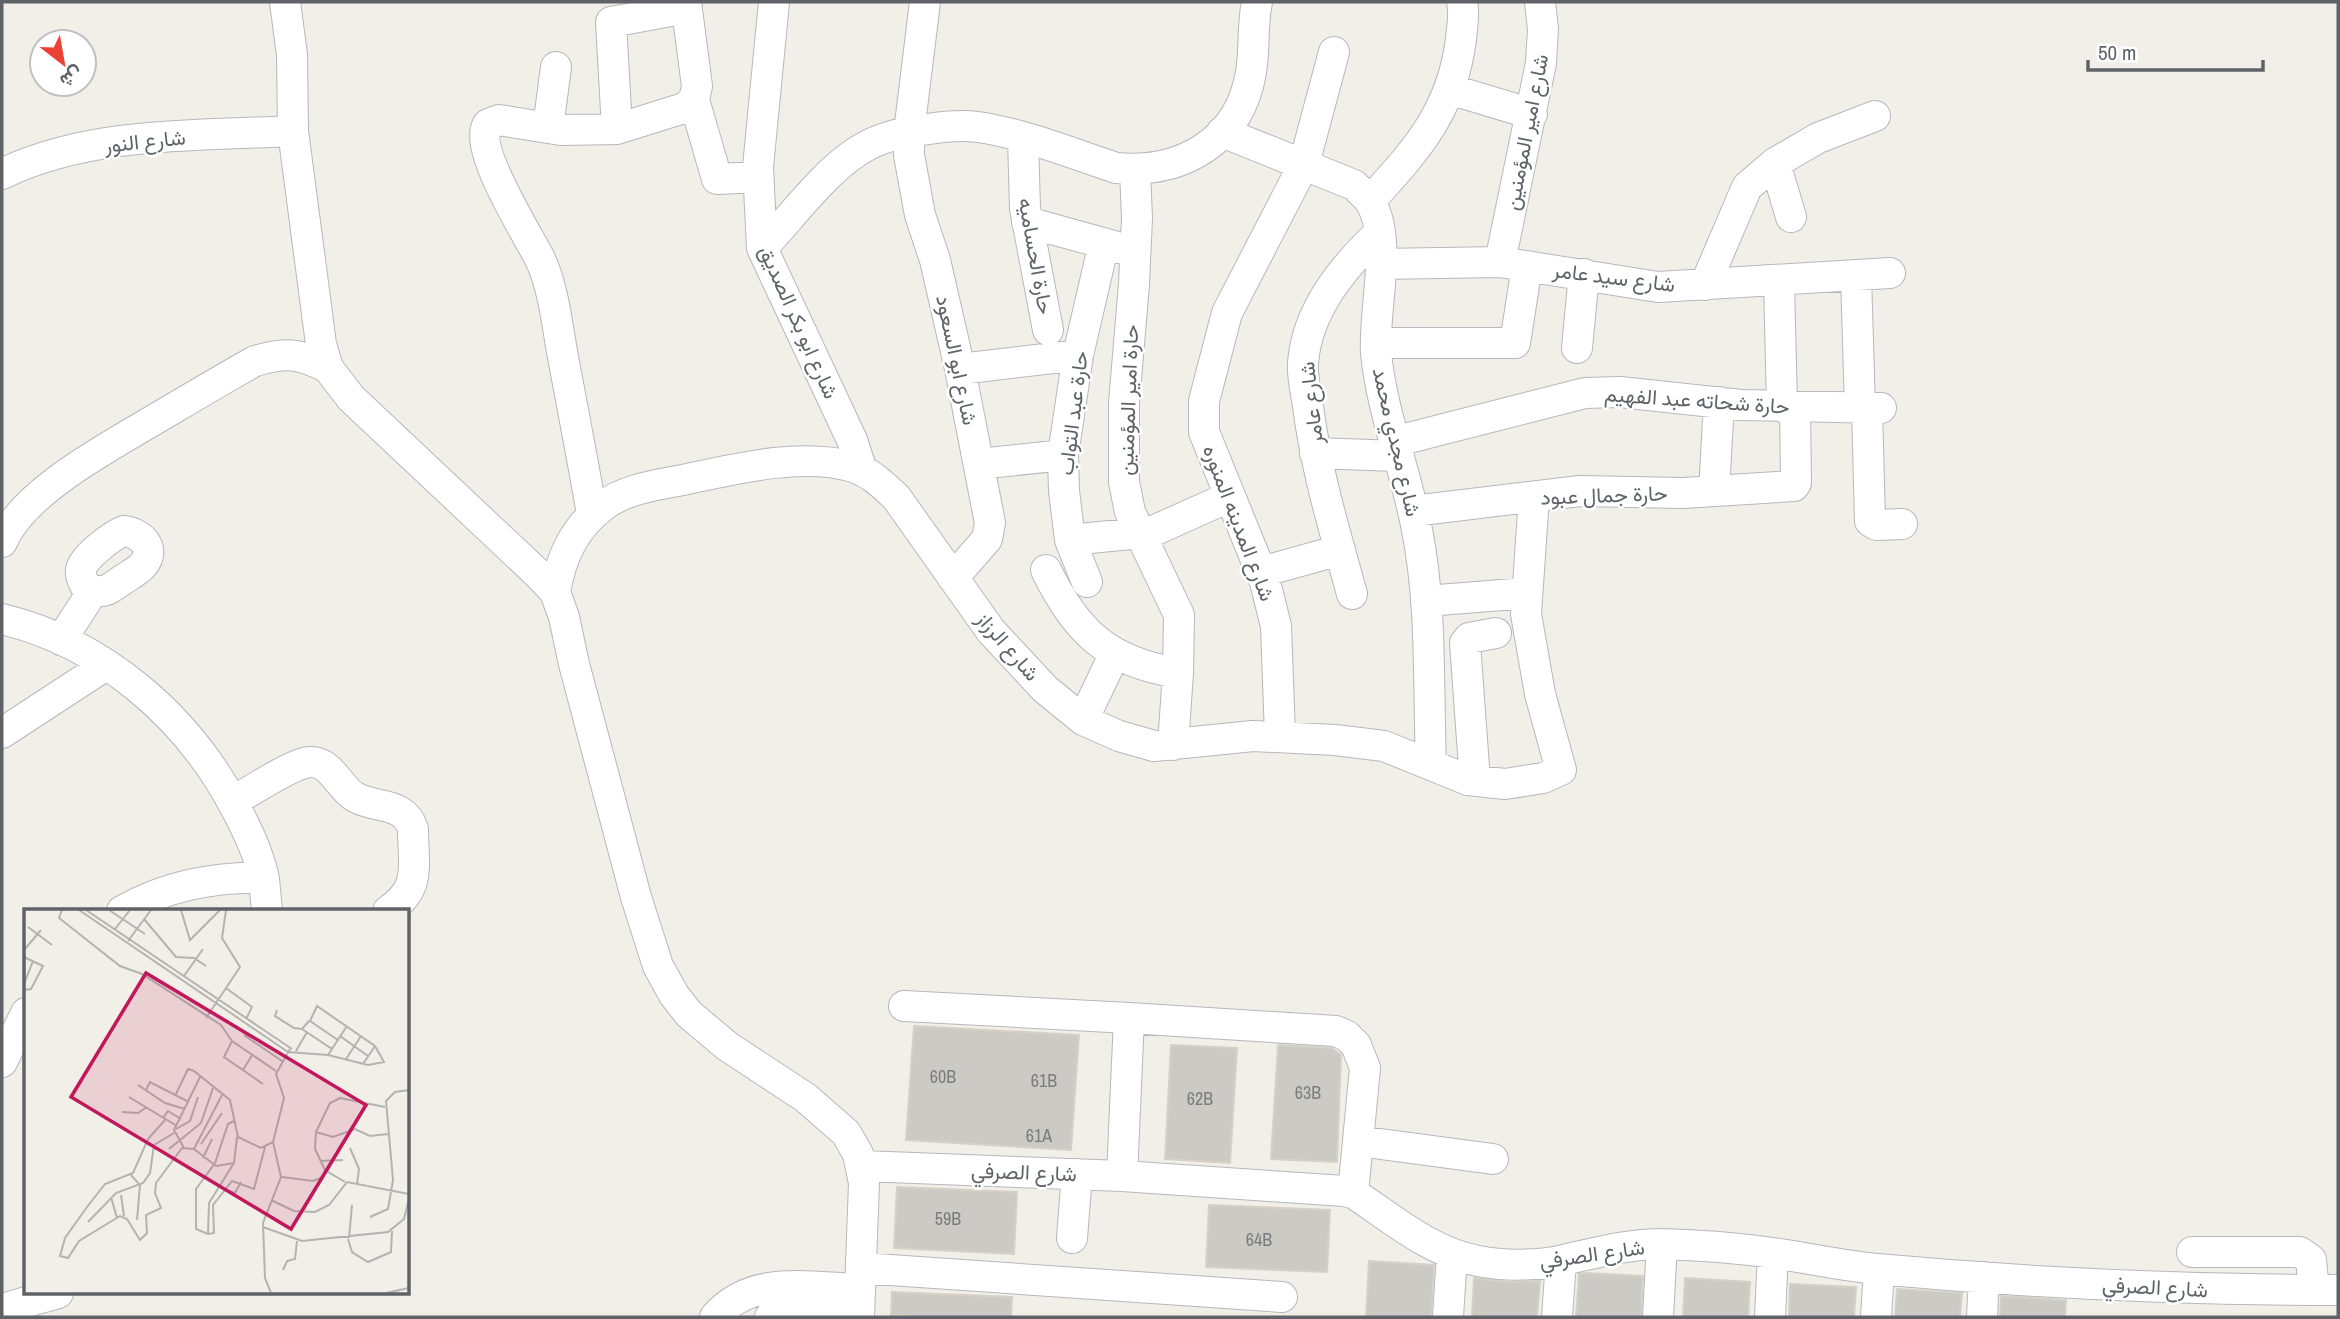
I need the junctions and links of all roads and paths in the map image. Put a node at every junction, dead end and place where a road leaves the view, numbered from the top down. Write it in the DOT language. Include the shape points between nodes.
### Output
graph roads {
  1 [pos="285,2"];
  2 [pos="774,2"];
  3 [pos="925,2"];
  4 [pos="1256,2"];
  5 [pos="1462,2"];
  6 [pos="1540,2"];
  7 [pos="687,5"];
  8 [pos="1334,52"];
  9 [pos="556,66"];
  10 [pos="1449,89"];
  11 [pos="694,100"];
  12 [pos="1532,114"];
  13 [pos="1875,116"];
  14 [pos="548,128"];
  15 [pos="617,129"];
  16 [pos="293,131"];
  17 [pos="909,132"];
  18 [pos="1222,132"];
  19 [pos="1023,139"];
  20 [pos="1775,163"];
  21 [pos="1304,164"];
  22 [pos="1135,170"];
  23 [pos="2,174"];
  24 [pos="758,177"];
  25 [pos="1370,201"];
  26 [pos="1791,217"];
  27 [pos="1027,222"];
  28 [pos="1380,232"];
  29 [pos="1104,243"];
  30 [pos="762,248"];
  31 [pos="1136,252"];
  32 [pos="1380,264"];
  33 [pos="1513,264"];
  34 [pos="1890,273"];
  35 [pos="1584,274"];
  36 [pos="1856,276"];
  37 [pos="1779,281"];
  38 [pos="1705,285"];
  39 [pos="1048,330"];
  40 [pos="1377,343"];
  41 [pos="1577,348"];
  42 [pos="1078,355"];
  43 [pos="328,368"];
  44 [pos="960,369"];
  45 [pos="1719,402"];
  46 [pos="1788,407"];
  47 [pos="1870,408"];
  48 [pos="1395,449"];
  49 [pos="1315,453"];
  50 [pos="1063,455"];
  51 [pos="979,464"];
  52 [pos="862,471"];
  53 [pos="1714,491"];
  54 [pos="1229,496"];
  55 [pos="1534,497"];
  56 [pos="1413,511"];
  57 [pos="592,514"];
  58 [pos="1902,524"];
  59 [pos="1141,534"];
  60 [pos="1070,540"];
  61 [pos="2,541"];
  62 [pos="1340,550"];
  63 [pos="1046,570"];
  64 [pos="1261,572"];
  65 [pos="953,578"];
  66 [pos="1087,582"];
  67 [pos="93,591"];
  68 [pos="555,592"];
  69 [pos="1527,593"];
  70 [pos="1352,594"];
  71 [pos="1426,601"];
  72 [pos="7,615"];
  73 [pos="1496,634"];
  74 [pos="61,640"];
  75 [pos="1115,653"];
  76 [pos="106,665"];
  77 [pos="1178,673"];
  78 [pos="1083,720"];
  79 [pos="2,733"];
  80 [pos="1280,736"];
  81 [pos="1174,745"];
  82 [pos="1431,764"];
  83 [pos="1475,781"];
  84 [pos="232,802"];
  85 [pos="263,877"];
  86 [pos="126,909"];
  87 [pos="267,909"];
  88 [pos="391,909"];
  89 [pos="904,1006"];
  90 [pos="24,1017"];
  91 [pos="1129,1018"];
  92 [pos="2,1062"];
  93 [pos="1358,1141"];
  94 [pos="1493,1159"];
  95 [pos="862,1166"];
  96 [pos="1077,1174"];
  97 [pos="1122,1176"];
  98 [pos="1353,1194"];
  99 [pos="1072,1238"];
  100 [pos="1662,1244"];
  101 [pos="2192,1252"];
  102 [pos="1773,1253"];
  103 [pos="1452,1254"];
  104 [pos="1560,1261"];
  105 [pos="1879,1270"];
  106 [pos="1984,1277"];
  107 [pos="2326,1290"];
  108 [pos="54,1294"];
  109 [pos="860,1296"];
  110 [pos="1282,1297"];
  111 [pos="2,1309"];
  112 [pos="715,1317"];
  113 [pos="770,1317"];
  114 [pos="1448,1317"];
  115 [pos="1558,1317"];
  116 [pos="1658,1317"];
  117 [pos="1770,1317"];
  118 [pos="1876,1317"];
  119 [pos="1982,1317"];
  1 -- 16 [label="street" via="292,55"];
  2 -- 24 [label="street, شارع ابو بكر الصديق"];
  3 -- 17 [label="street, شارع ابو السعود"];
  4 -- 18 [label="street" via="1248,87"];
  5 -- 10 [label="street" via="1458,61"];
  6 -- 12 [label="street, شارع امير المؤمنين" via="1541,63"];
  7 -- 11 [label="street" via="697,86"];
  7 -- 15 [label="street" via="611,22"];
  8 -- 21 [label="street, شارع المدينه المنوره"];
  9 -- 14 [label="street"];
  10 -- 12 [label="street"];
  10 -- 25 [label="street" via="1417,148"];
  11 -- 15 [label="street" via="684,108"];
  11 -- 24 [label="street" via="717,179"];
  12 -- 33 [label="street, شارع امير المؤمنين"];
  13 -- 20 [label="street" via="1818,138"];
  14 -- 15 [label="street"];
  14 -- 57 [label="street" via="499,120 488,124 483,135 551,293"];
  16 -- 23 [label="street, شارع النور" via="113,143 66,151"];
  16 -- 43 [label="street"];
  17 -- 19 [label="street" via="976,126"];
  17 -- 30 [label="street" via="855,153"];
  17 -- 44 [label="street, شارع ابو السعود" via="916,198"];
  18 -- 21 [label="street"];
  18 -- 22 [label="street" via="1183,160"];
  19 -- 22 [label="street"];
  19 -- 27 [label="street, حارة الحساميه"];
  20 -- 26 [label="street"];
  20 -- 38 [label="street" via="1747,187"];
  21 -- 25 [label="street" via="1354,185"];
  21 -- 54 [label="street, شارع المدينه المنوره" via="1227,313 1204,401 1204,432"];
  22 -- 31 [label="street, حارة امير المؤمنين"];
  24 -- 30 [label="street, شارع ابو بكر الصديق"];
  25 -- 28 [label="street, شارع مجدي محمد"];
  27 -- 29 [label="street"];
  27 -- 39 [label="street, حارة الحساميه"];
  28 -- 32 [label="street, شارع مجدي محمد"];
  28 -- 49 [label="street, شارع عامر" via="1342,272 1320,305 1308,337 1303,365"];
  29 -- 31 [label="street"];
  29 -- 42 [label="street, حارة عبد التواب"];
  30 -- 52 [label="street, شارع ابو بكر الصديق" via="852,440"];
  31 -- 59 [label="street, حارة امير المؤمنين" via="1124,403 1124,468 1130,512"];
  32 -- 33 [label="street, شارع سيد عامر"];
  32 -- 40 [label="street, شارع مجدي محمد"];
  33 -- 35 [label="street, شارع سيد عامر"];
  33 -- 40 [label="street, شارع امير المؤمنين" via="1515,344"];
  34 -- 36 [label="street, شارع سيد عامر"];
  35 -- 38 [label="street, شارع سيد عامر" via="1658,287"];
  35 -- 41 [label="street"];
  36 -- 37 [label="street, شارع سيد عامر"];
  36 -- 47 [label="street"];
  37 -- 38 [label="street, شارع سيد عامر"];
  37 -- 46 [label="street"];
  40 -- 48 [label="street, شارع مجدي محمد"];
  42 -- 44 [label="street"];
  42 -- 50 [label="street, حارة عبد التواب"];
  43 -- 61 [label="street" via="305,356 280,354 255,361 58,481 25,510"];
  43 -- 68 [label="street" via="351,398"];
  44 -- 51 [label="street, شارع ابو السعود"];
  45 -- 46 [label="street, حارة شحاته عبد الفهيم"];
  45 -- 48 [label="street, حارة شحاته عبد الفهيم" via="1585,393"];
  45 -- 53 [label="street"];
  46 -- 47 [label="street, حارة شحاته عبد الفهيم"];
  46 -- 53 [label="street, حارة جمال عبود" via="1796,485"];
  47 -- 58 [label="street" via="1870,521"];
  48 -- 49 [label="street, حارة شحاته عبد الفهيم"];
  48 -- 56 [label="street, شارع مجدي محمد"];
  49 -- 62 [label="street, شارع عامر"];
  50 -- 51 [label="street"];
  50 -- 60 [label="street, حارة عبد التواب"];
  51 -- 65 [label="street, شارع ابو السعود" via="990,529 987,539"];
  52 -- 57 [label="street, شارع الرزاز" via="826,463 789,462 740,468 619,495"];
  52 -- 65 [label="street, شارع الرزاز" via="896,498"];
  53 -- 55 [label="street, حارة جمال عبود" via="1580,491"];
  54 -- 59 [label="street"];
  54 -- 64 [label="street, شارع المدينه المنوره"];
  55 -- 56 [label="street, حارة جمال عبود"];
  55 -- 69 [label="street"];
  56 -- 71 [label="street, شارع مجدي محمد"];
  57 -- 68 [label="street, شارع الرزاز" via="566,550"];
  59 -- 60 [label="street"];
  59 -- 77 [label="street, حارة امير المؤمنين" via="1179,615"];
  60 -- 66 [label="street, حارة عبد التواب"];
  62 -- 64 [label="street"];
  62 -- 70 [label="street, شارع عامر"];
  63 -- 75 [label="street" via="1062,603 1085,631"];
  64 -- 80 [label="street, شارع المدينه المنوره" via="1276,626"];
  65 -- 78 [label="street, شارع الرزاز" via="991,631"];
  67 -- 74 [label="street"];
  68 -- 95 [label="street" via="635,897 658,967 689,1014 727,1046 806,1098 846,1133"];
  69 -- 71 [label="street"];
  69 -- 83 [label="street, شارع الرزاز" via="1526,614 1540,694 1561,770 1505,784"];
  71 -- 82 [label="street, شارع مجدي محمد"];
  72 -- 74 [label="street"];
  73 -- 83 [label="street" via="1469,638 1465,643"];
  74 -- 76 [label="street"];
  75 -- 77 [label="street" via="1156,670"];
  75 -- 78 [label="street"];
  76 -- 79 [label="street"];
  76 -- 84 [label="street" via="150,697 188,735"];
  77 -- 81 [label="street, حارة امير المؤمنين"];
  78 -- 81 [label="street, شارع الرزاز" via="1154,747"];
  80 -- 81 [label="street, شارع الرزاز"];
  80 -- 82 [label="street, شارع الرزاز" via="1384,746"];
  82 -- 83 [label="street, شارع الرزاز"];
  84 -- 85 [label="street"];
  84 -- 88 [label="street" via="300,765 315,762 358,799 399,810 413,829 413,883 404,900"];
  85 -- 86 [label="street" via="221,878 181,886"];
  85 -- 87 [label="street"];
  89 -- 91 [label="street"];
  90 -- 92 [label="street"];
  91 -- 93 [label="street" via="1336,1031 1347,1036 1356,1045 1364,1068"];
  91 -- 97 [label="street"];
  93 -- 94 [label="street"];
  93 -- 98 [label="street"];
  95 -- 96 [label="street, شارع الصرفي"];
  95 -- 109 [label="street"];
  96 -- 97 [label="street, شارع الصرفي"];
  96 -- 99 [label="street"];
  97 -- 98 [label="street, شارع الصرفي"];
  98 -- 103 [label="street, شارع الصرفي"];
  100 -- 102 [label="street, شارع الصرفي"];
  100 -- 104 [label="street, شارع الصرفي" via="1617,1247"];
  100 -- 116 [label="street"];
  101 -- 107 [label="street" via="2300,1252 2311,1260"];
  102 -- 105 [label="street, شارع الصرفي"];
  102 -- 117 [label="street"];
  103 -- 104 [label="street, شارع الصرفي" via="1510,1264"];
  103 -- 114 [label="street"];
  104 -- 115 [label="street"];
  105 -- 106 [label="street, شارع الصرفي"];
  105 -- 118 [label="street"];
  106 -- 107 [label="street, شارع الصرفي" via="2223,1290"];
  106 -- 119 [label="street"];
  108 -- 111 [label="street"];
  109 -- 110 [label="street"];
  109 -- 112 [label="street" via="770,1286 733,1300"];
  109 -- 113 [label="street"];
}
